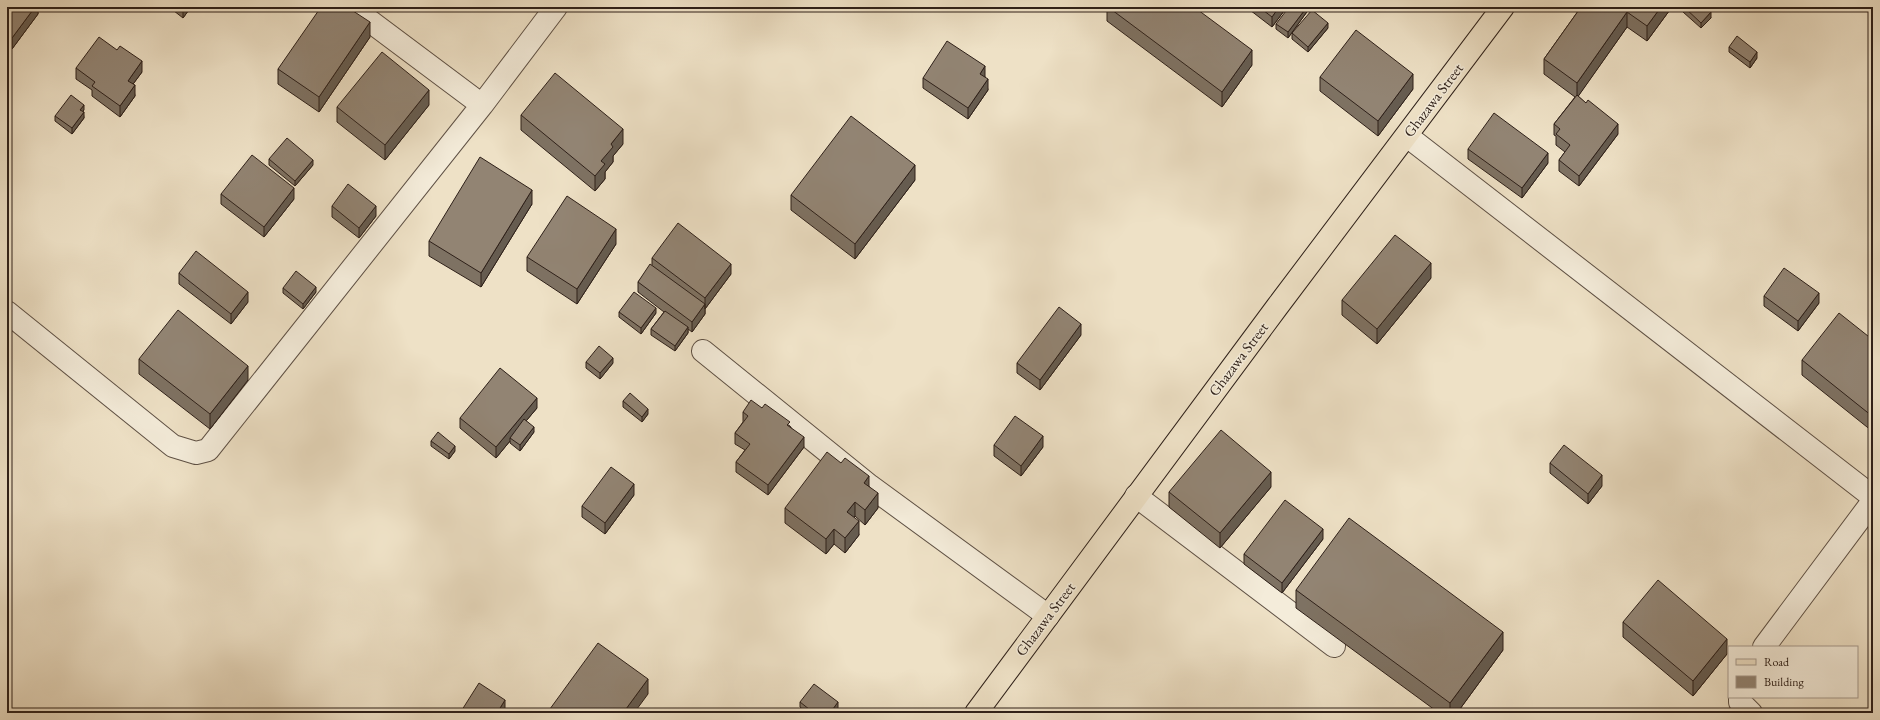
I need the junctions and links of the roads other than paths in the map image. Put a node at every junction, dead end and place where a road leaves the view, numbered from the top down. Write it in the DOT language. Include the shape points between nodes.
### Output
graph roads {
  1 [pos="351,7"];
  2 [pos="556,7"];
  3 [pos="1503,7"];
  4 [pos="482,105"];
  5 [pos="1407,136"];
  6 [pos="7,312"];
  7 [pos="703,352"];
  8 [pos="1136,496"];
  9 [pos="1873,497"];
  10 [pos="1873,501"];
  11 [pos="1048,616"];
  12 [pos="1334,646"];
  13 [pos="1765,646"];
  14 [pos="1740,698"];
  15 [pos="976,713"];
  16 [pos="1751,713"];
  1 -- 4 [label="street"];
  2 -- 4 [label="street"];
  3 -- 5 [label="main road, Ghazawa Street"];
  4 -- 6 [label="street" via="208,450 196,454 173,446"];
  5 -- 8 [label="main road, Ghazawa Street"];
  5 -- 9 [label="street"];
  7 -- 11 [label="street" via="870,486"];
  8 -- 11 [label="main road, Ghazawa Street"];
  8 -- 12 [label="street"];
  10 -- 13 [label="street"];
  11 -- 15 [label="main road, Ghazawa Street"];
  14 -- 16 [label="street" via="1740,702"];
}
